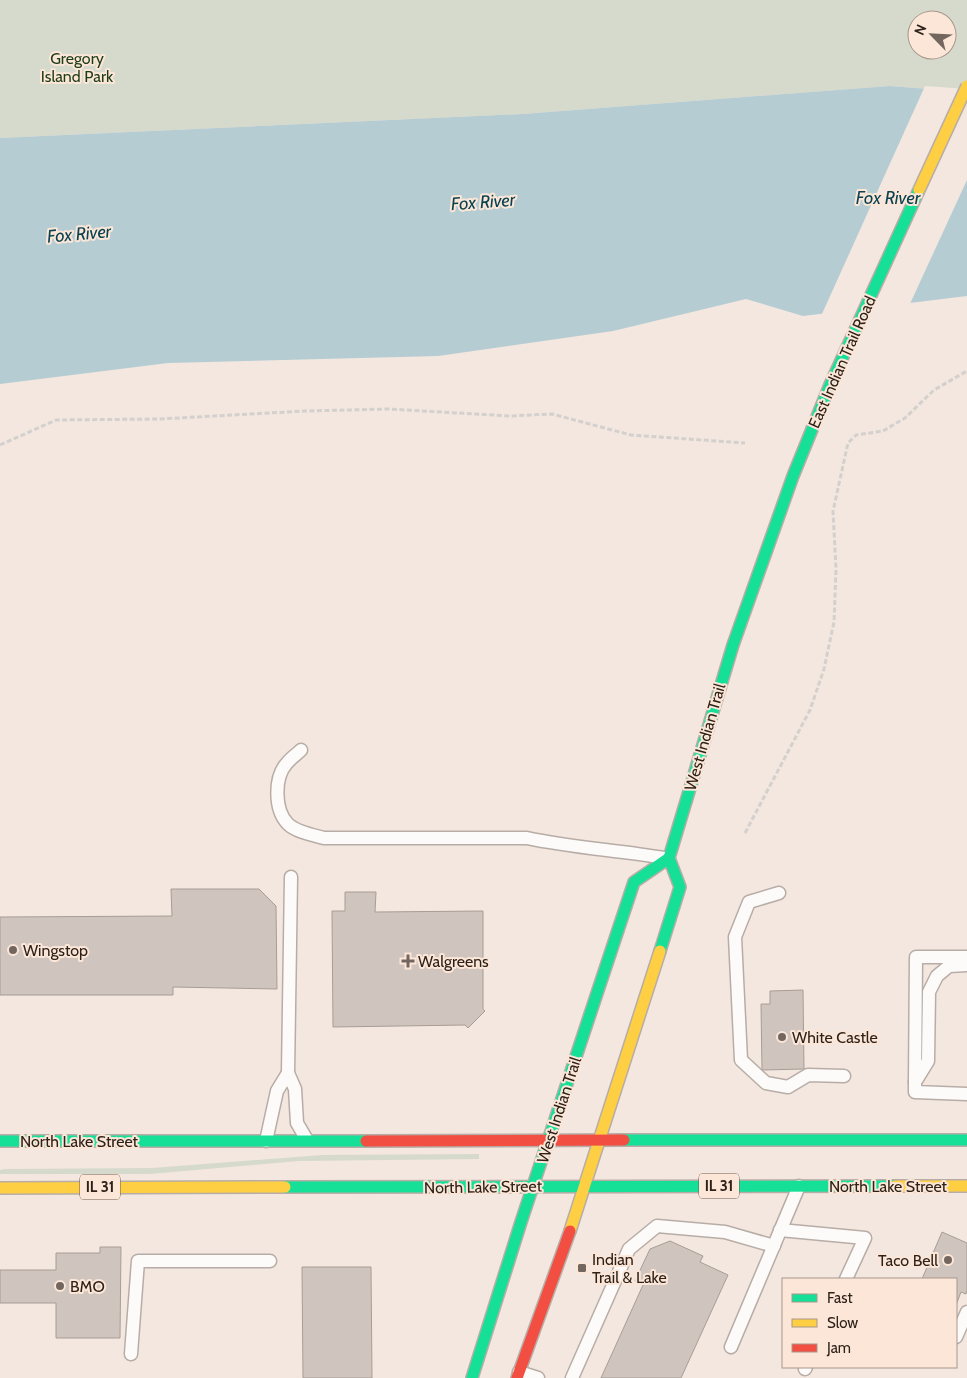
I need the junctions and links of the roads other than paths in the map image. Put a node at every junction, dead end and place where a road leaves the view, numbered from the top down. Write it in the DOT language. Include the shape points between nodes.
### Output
graph roads {
  1 [pos="967,86"];
  2 [pos="733,645"];
  3 [pos="301,750"];
  4 [pos="669,858"];
  5 [pos="290,877"];
  6 [pos="779,893"];
  7 [pos="967,957"];
  8 [pos="967,965"];
  9 [pos="288,1073"];
  10 [pos="844,1076"];
  11 [pos="915,1082"];
  12 [pos="967,1094"];
  13 [pos="306,1140"];
  14 [pos="549,1140"];
  15 [pos="600,1140"];
  16 [pos="967,1140"];
  17 [pos="0,1141"];
  18 [pos="266,1141"];
  19 [pos="586,1186"];
  20 [pos="799,1186"];
  21 [pos="967,1186"];
  22 [pos="533,1187"];
  23 [pos="0,1188"];
  24 [pos="780,1230"];
  25 [pos="774,1246"];
  26 [pos="270,1261"];
  27 [pos="846,1278"];
  28 [pos="967,1312"];
  29 [pos="957,1335"];
  30 [pos="731,1348"];
  31 [pos="131,1354"];
  32 [pos="518,1375"];
  33 [pos="472,1378"];
  34 [pos="538,1378"];
  35 [pos="572,1378"];
  1 -- 2 [label="main road, East Indian Trail Road, bridge" via="830,385 790,485"];
  2 -- 4 [label="main road, West Indian Trail"];
  3 -- 4 [label="lane" via="285,764 277,789 278,807 288,824 305,833 324,838 527,838"];
  4 -- 14 [label="main road, West Indian Trail" via="634,882"];
  4 -- 15 [label="main road" via="680,886"];
  5 -- 9 [label="lane"];
  6 -- 10 [label="lane" via="749,902 735,937 741,1060 766,1083 788,1087 808,1075"];
  7 -- 11 [label="lane" via="916,957"];
  8 -- 11 [label="lane" via="949,966 937,976 929,992 928,1061"];
  9 -- 13 [label="lane" via="295,1089 297,1123"];
  9 -- 18 [label="lane" via="276,1091"];
  11 -- 12 [label="lane" via="915,1092"];
  13 -- 14 [label="main road, North Lake Street"];
  13 -- 18 [label="main road, North Lake Street"];
  14 -- 15 [label="main road, North Lake Street"];
  14 -- 22 [label="main road, West Indian Trail"];
  15 -- 16 [label="main road, North Lake Street"];
  15 -- 19 [label="main road"];
  17 -- 18 [label="main road, North Lake Street"];
  19 -- 20 [label="main road, North Lake Street / IL 31"];
  19 -- 22 [label="main road, North Lake Street / IL 31"];
  19 -- 32 [label="main road"];
  20 -- 21 [label="main road, North Lake Street / IL 31"];
  20 -- 24 [label="lane"];
  22 -- 23 [label="main road, North Lake Street / IL 31"];
  22 -- 33 [label="main road, West Indian Trail"];
  24 -- 25 [label="lane"];
  24 -- 27 [label="lane" via="865,1238"];
  25 -- 30 [label="lane"];
  25 -- 35 [label="lane" via="725,1232 657,1226 629,1249"];
  26 -- 31 [label="lane" via="138,1261"];
  28 -- 29 [label="lane"];
  32 -- 34 [label="lane"];
}
